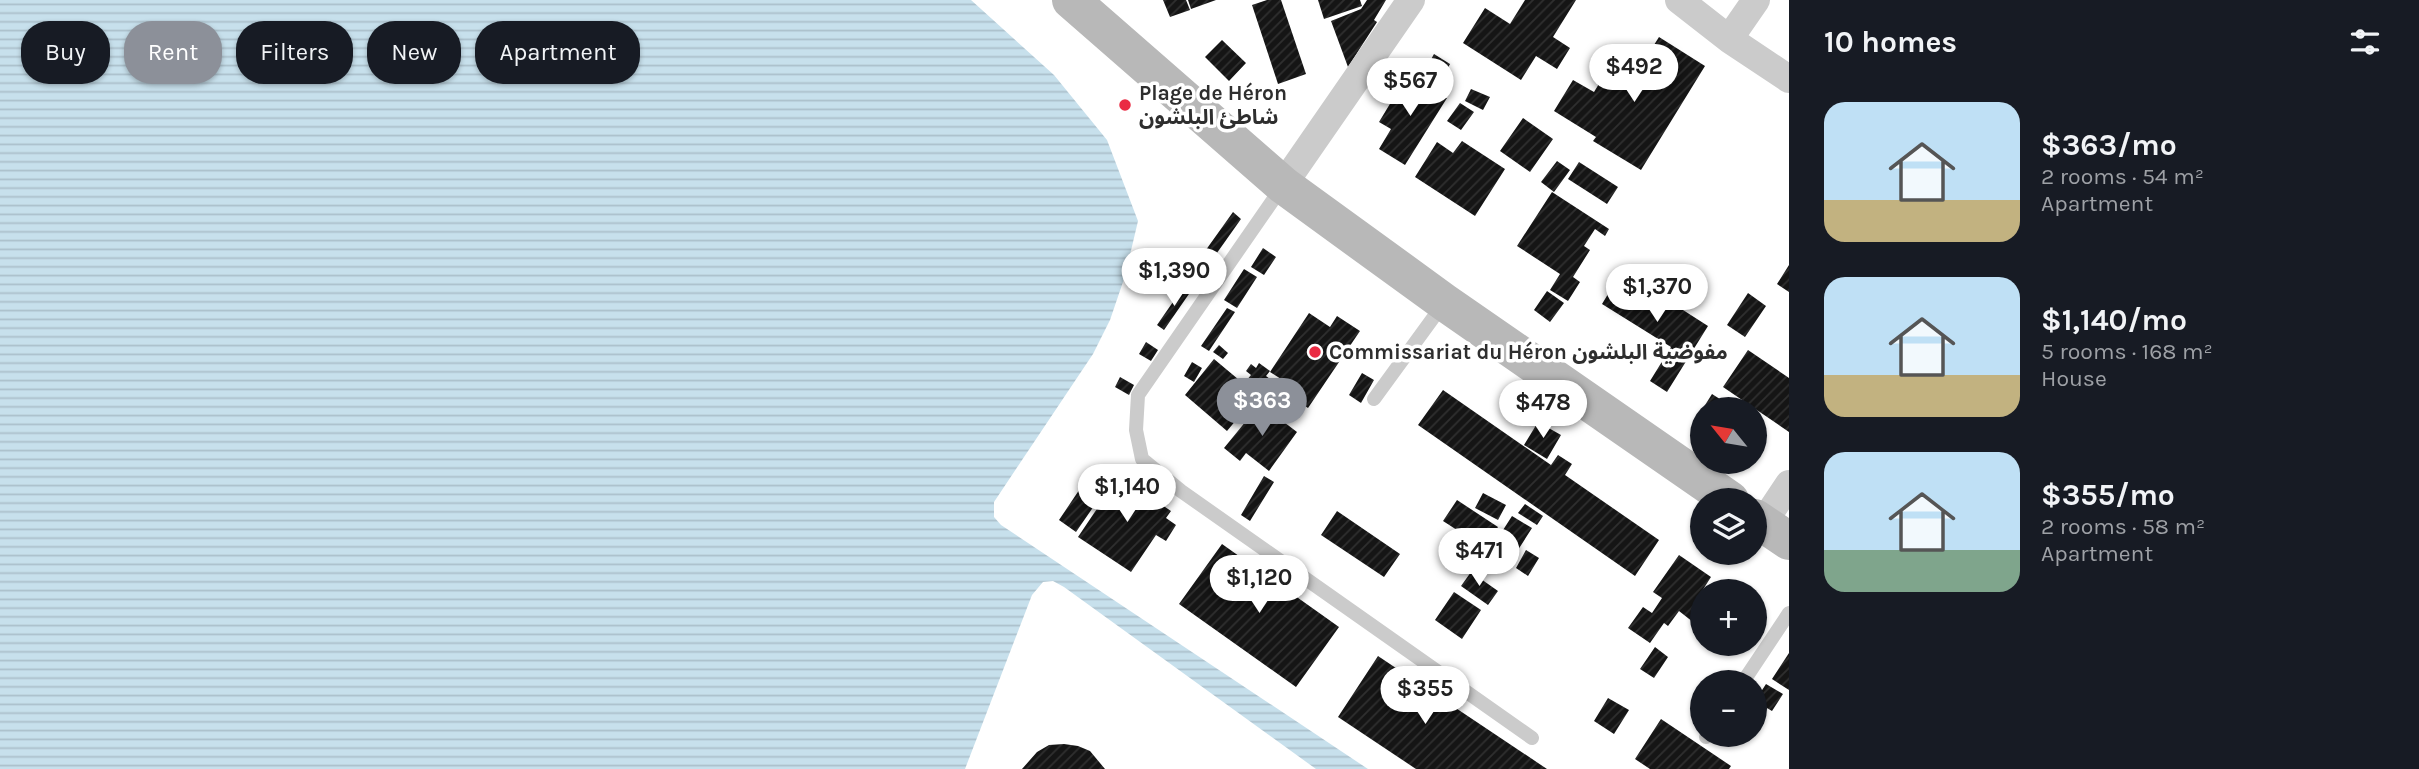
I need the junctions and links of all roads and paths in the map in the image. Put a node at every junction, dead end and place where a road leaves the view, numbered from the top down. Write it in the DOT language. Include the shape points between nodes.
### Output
graph roads {
  1 [pos="1071,0"];
  2 [pos="1411,0"];
  3 [pos="1679,0"];
  4 [pos="1756,0"];
  5 [pos="1729,39"];
  6 [pos="1789,79"];
  7 [pos="1283,185"];
  8 [pos="1444,302"];
  9 [pos="1374,399"];
  10 [pos="1789,484"];
  11 [pos="1713,488"];
  12 [pos="1769,528"];
  13 [pos="1789,612"];
  14 [pos="1751,670"];
  15 [pos="1532,738"];
  1 -- 7 [label="street"];
  2 -- 7 [label="street"];
  3 -- 5 [label="street"];
  4 -- 5 [label="street"];
  5 -- 6 [label="street"];
  7 -- 8 [label="street"];
  7 -- 15 [label="lane" via="1138,395 1136,429 1142,458 1181,491"];
  8 -- 9 [label="lane"];
  8 -- 11 [label="street"];
  10 -- 12 [label="street"];
  13 -- 14 [label="lane"];
}
